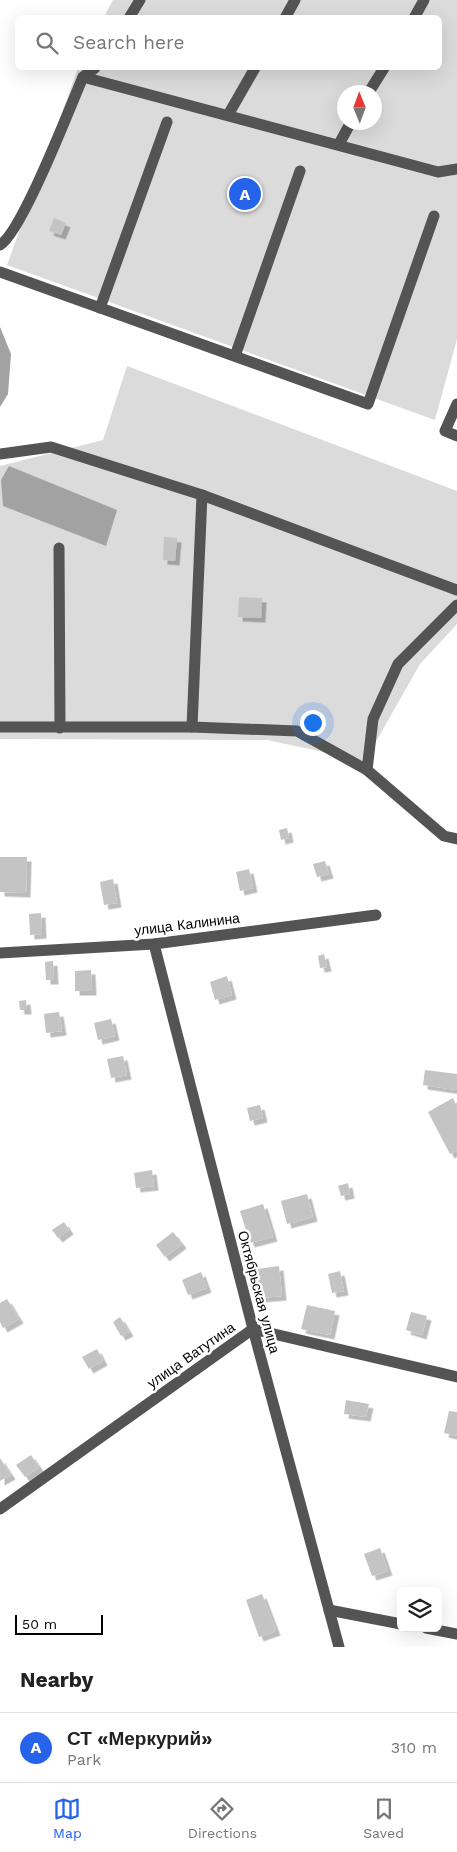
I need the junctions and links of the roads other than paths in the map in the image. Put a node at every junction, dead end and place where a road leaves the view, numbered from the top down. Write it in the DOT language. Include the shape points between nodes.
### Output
graph roads {
  1 [pos="140,0"];
  2 [pos="295,0"];
  3 [pos="424,0"];
  4 [pos="131,15"];
  5 [pos="286,15"];
  6 [pos="416,15"];
  7 [pos="92,70"];
  8 [pos="254,70"];
  9 [pos="383,70"];
  10 [pos="83,77"];
  11 [pos="373,85"];
  12 [pos="228,115"];
  13 [pos="167,122"];
  14 [pos="347,130"];
  15 [pos="338,144"];
  16 [pos="457,169"];
  17 [pos="300,170"];
  18 [pos="434,216"];
  19 [pos="0,245"];
  20 [pos="0,272"];
  21 [pos="100,308"];
  22 [pos="235,356"];
  23 [pos="457,404"];
  24 [pos="457,436"];
  25 [pos="0,454"];
  26 [pos="202,495"];
  27 [pos="59,548"];
  28 [pos="457,590"];
  29 [pos="457,605"];
  30 [pos="0,727"];
  31 [pos="192,727"];
  32 [pos="60,728"];
  33 [pos="368,770"];
  34 [pos="457,839"];
  35 [pos="376,915"];
  36 [pos="154,944"];
  37 [pos="0,953"];
  38 [pos="253,1329"];
  39 [pos="457,1377"];
  40 [pos="0,1509"];
  41 [pos="329,1610"];
  42 [pos="397,1623"];
  43 [pos="442,1631"];
  44 [pos="457,1634"];
  45 [pos="339,1647"];
  1 -- 4 [label="street"];
  2 -- 5 [label="street"];
  3 -- 6 [label="street"];
  7 -- 10 [label="street"];
  8 -- 12 [label="street"];
  9 -- 11 [label="street"];
  10 -- 12 [label="street"];
  10 -- 19 [label="street" via="22,218"];
  12 -- 15 [label="street"];
  13 -- 21 [label="street"];
  14 -- 15 [label="street"];
  15 -- 16 [label="street" via="438,172"];
  17 -- 22 [label="street"];
  18 -- 22 [label="street" via="368,404"];
  20 -- 21 [label="street"];
  21 -- 22 [label="street"];
  23 -- 24 [label="street" via="445,431"];
  25 -- 26 [label="street" via="51,447"];
  26 -- 28 [label="street"];
  26 -- 31 [label="street"];
  27 -- 32 [label="street"];
  29 -- 33 [label="street" via="398,664 373,719"];
  30 -- 32 [label="street"];
  31 -- 32 [label="street"];
  31 -- 33 [label="street" via="297,731"];
  33 -- 34 [label="street" via="444,836"];
  35 -- 36 [label="street, улица Калинина"];
  36 -- 37 [label="street, улица Калинина"];
  36 -- 38 [label="street, Октябрьская улица"];
  38 -- 39 [label="street, улица Ватутина"];
  38 -- 40 [label="street, улица Ватутина"];
  38 -- 41 [label="street, Октябрьская улица"];
  41 -- 42 [label="street"];
  41 -- 45 [label="street, Октябрьская улица"];
  43 -- 44 [label="street"];
}
